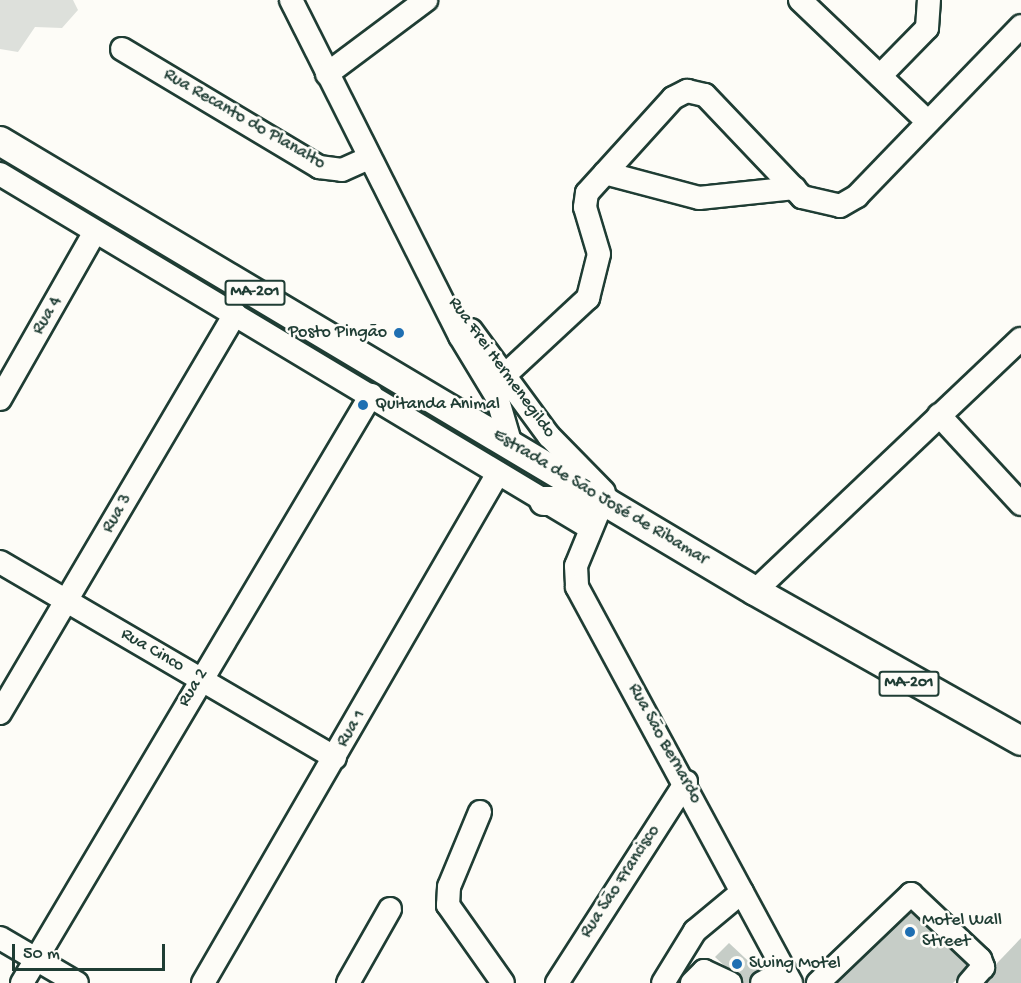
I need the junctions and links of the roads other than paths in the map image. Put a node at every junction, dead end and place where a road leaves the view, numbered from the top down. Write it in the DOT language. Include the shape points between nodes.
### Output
graph roads {
  1 [pos="291,0"];
  2 [pos="426,0"];
  3 [pos="800,0"];
  4 [pos="929,0"];
  5 [pos="1021,26"];
  6 [pos="122,49"];
  7 [pos="327,74"];
  8 [pos="880,76"];
  9 [pos="927,121"];
  10 [pos="0,141"];
  11 [pos="369,158"];
  12 [pos="605,173"];
  13 [pos="0,174"];
  14 [pos="794,188"];
  15 [pos="95,232"];
  16 [pos="412,238"];
  17 [pos="235,314"];
  18 [pos="1021,339"];
  19 [pos="504,376"];
  20 [pos="371,395"];
  21 [pos="0,399"];
  22 [pos="939,415"];
  23 [pos="511,445"];
  24 [pos="498,473"];
  25 [pos="544,501"];
  26 [pos="1021,504"];
  27 [pos="616,507"];
  28 [pos="590,528"];
  29 [pos="0,562"];
  30 [pos="755,591"];
  31 [pos="66,601"];
  32 [pos="797,615"];
  33 [pos="200,679"];
  34 [pos="0,713"];
  35 [pos="1021,741"];
  36 [pos="1021,753"];
  37 [pos="335,759"];
  38 [pos="686,782"];
  39 [pos="480,813"];
  40 [pos="742,892"];
  41 [pos="390,909"];
  42 [pos="0,938"];
  43 [pos="36,959"];
  44 [pos="788,977"];
  45 [pos="494,978"];
  46 [pos="22,983"];
  47 [pos="77,983"];
  48 [pos="202,983"];
  49 [pos="348,983"];
  50 [pos="557,983"];
  51 [pos="663,983"];
  52 [pos="692,983"];
  53 [pos="730,983"];
  54 [pos="762,983"];
  55 [pos="818,983"];
  56 [pos="969,983"];
  1 -- 7 [label="street, Rua Frei Hermenegildo"];
  2 -- 7 [label="street"];
  3 -- 8 [label="street"];
  4 -- 8 [label="street" via="927,28"];
  5 -- 9 [label="street"];
  6 -- 11 [label="street, Rua Recanto do Planalto" via="319,166 342,170"];
  7 -- 11 [label="street, Rua Frei Hermenegildo"];
  8 -- 9 [label="street"];
  9 -- 14 [label="street" via="857,196 840,206 822,206"];
  10 -- 23 [label="main road, Estrada de São José de Ribamar / MA-201"];
  11 -- 16 [label="street, Rua Frei Hermenegildo"];
  12 -- 14 [label="street" via="699,198"];
  12 -- 14 [label="street" via="673,98 687,91 719,106"];
  12 -- 19 [label="street" via="587,193 585,207 599,254 588,298"];
  13 -- 15 [label="street, Estrada de São José de Ribamar"];
  15 -- 17 [label="street, Estrada de São José de Ribamar"];
  15 -- 21 [label="street, Rua 4"];
  16 -- 19 [label="street, Rua Frei Hermenegildo"];
  16 -- 23 [label="street, Rua Frei Hermenegildo" via="497,398"];
  17 -- 20 [label="street, Estrada de São José de Ribamar"];
  17 -- 31 [label="street, Rua 3"];
  18 -- 22 [label="street"];
  19 -- 27 [label="street, Rua Frei Hermenegildo" via="565,454"];
  20 -- 24 [label="street, Estrada de São José de Ribamar"];
  20 -- 33 [label="street, Rua 2"];
  22 -- 26 [label="street"];
  22 -- 30 [label="street"];
  23 -- 27 [label="main road, Estrada de São José de Ribamar / MA-201"];
  24 -- 25 [label="street, Estrada de São José de Ribamar"];
  24 -- 37 [label="street, Rua 1"];
  25 -- 27 [label="main road"];
  25 -- 28 [label="street, Estrada de São José de Ribamar"];
  27 -- 28 [label="street, Rua São Bernardo"];
  27 -- 30 [label="main road, Estrada de São José de Ribamar / MA-201"];
  28 -- 38 [label="street, Rua São Bernardo" via="576,566 577,587"];
  29 -- 31 [label="street, Rua Cinco"];
  30 -- 32 [label="main road, Estrada de São José de Ribamar / MA-201"];
  31 -- 33 [label="street, Rua Cinco"];
  31 -- 34 [label="street, Rua 3"];
  32 -- 35 [label="main road, Estrada de São José de Ribamar / MA-201"];
  32 -- 36 [label="main road, Estrada de São José de Ribamar / MA-201"];
  33 -- 37 [label="street, Rua Cinco"];
  33 -- 43 [label="street, Rua 2"];
  37 -- 48 [label="street, Rua 1"];
  38 -- 40 [label="street, Rua São Bernardo"];
  38 -- 50 [label="street, Rua São Francisco"];
  39 -- 45 [label="street" via="449,887 448,905"];
  40 -- 44 [label="street, Rua São Bernardo"];
  40 -- 51 [label="street" via="695,931"];
  41 -- 49 [label="street"];
  42 -- 43 [label="street"];
  43 -- 46 [label="street, Rua 2"];
  43 -- 47 [label="street"];
  44 -- 54 [label="street"];
  52 -- 53 [label="street" via="704,971"];
  55 -- 56 [label="street" via="911,894 980,959 983,967"];
}
